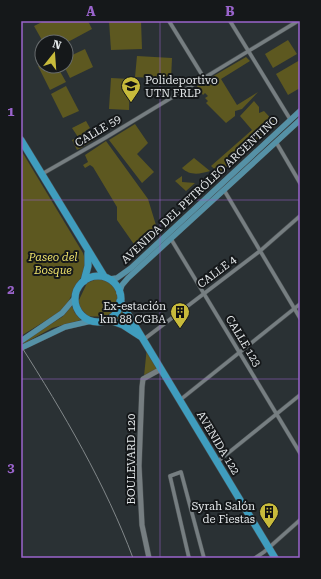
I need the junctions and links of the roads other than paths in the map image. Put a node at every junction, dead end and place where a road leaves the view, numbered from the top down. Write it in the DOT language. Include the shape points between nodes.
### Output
graph roads {
  1 [pos="169,21"];
  2 [pos="230,21"];
  3 [pos="299,21"];
  4 [pos="248,51"];
  5 [pos="204,78"];
  6 [pos="300,111"];
  7 [pos="290,119"];
  8 [pos="300,120"];
  9 [pos="21,140"];
  10 [pos="276,142"];
  11 [pos="42,174"];
  12 [pos="300,183"];
  13 [pos="224,190"];
  14 [pos="300,216"];
  15 [pos="171,239"];
  16 [pos="87,251"];
  17 [pos="260,251"];
  18 [pos="107,277"];
  19 [pos="84,281"];
  20 [pos="119,293"];
  21 [pos="204,294"];
  22 [pos="74,299"];
  23 [pos="120,301"];
  24 [pos="300,304"];
  25 [pos="294,308"];
  26 [pos="300,318"];
  27 [pos="106,319"];
  28 [pos="91,321"];
  29 [pos="143,339"];
  30 [pos="21,341"];
  31 [pos="21,348"];
  32 [pos="240,352"];
  33 [pos="161,369"];
  34 [pos="300,395"];
  35 [pos="180,400"];
  36 [pos="277,414"];
  37 [pos="300,453"];
  38 [pos="217,462"];
  39 [pos="300,520"];
  40 [pos="269,548"];
  41 [pos="149,558"];
  42 [pos="189,558"];
  43 [pos="204,558"];
  44 [pos="255,558"];
  45 [pos="275,558"];
  1 -- 5 [label="street"];
  2 -- 4 [label="street"];
  3 -- 4 [label="street, CALLE 59"];
  4 -- 5 [label="street, CALLE 59"];
  4 -- 7 [label="street"];
  5 -- 11 [label="street, CALLE 59"];
  6 -- 7 [label="main road, AVENIDA DEL PETRÓLEO ARGENTINO"];
  7 -- 18 [label="main road, AVENIDA DEL PETRÓLEO ARGENTINO" via="131,268 117,278"];
  8 -- 10 [label="main road, AVENIDA DEL PETRÓLEO ARGENTINO"];
  9 -- 11 [label="highway"];
  10 -- 12 [label="street"];
  10 -- 13 [label="main road, AVENIDA DEL PETRÓLEO ARGENTINO"];
  11 -- 16 [label="highway"];
  13 -- 15 [label="main road, AVENIDA DEL PETRÓLEO ARGENTINO"];
  13 -- 17 [label="street"];
  14 -- 17 [label="street, CALLE 4"];
  15 -- 20 [label="main road, AVENIDA DEL PETRÓLEO ARGENTINO" via="124,281"];
  15 -- 21 [label="street, CALLE 123"];
  16 -- 18 [label="highway"];
  16 -- 19 [label="highway" via="88,266"];
  17 -- 21 [label="street, CALLE 4"];
  17 -- 25 [label="street"];
  18 -- 19 [label="highway" via="93,276"];
  18 -- 20 [label="highway" via="116,283"];
  19 -- 22 [label="highway"];
  20 -- 23 [label="highway"];
  21 -- 29 [label="street, CALLE 4"];
  21 -- 32 [label="street, CALLE 123"];
  22 -- 28 [label="highway" via="74,305 80,315"];
  22 -- 30 [label="main road" via="62,314"];
  23 -- 27 [label="highway" via="118,311"];
  23 -- 29 [label="highway, AVENIDA 122"];
  24 -- 25 [label="street"];
  25 -- 26 [label="street"];
  25 -- 32 [label="street"];
  27 -- 28 [label="highway"];
  27 -- 29 [label="highway, AVENIDA 122" via="123,325"];
  28 -- 31 [label="main road" via="64,327"];
  29 -- 33 [label="highway, AVENIDA 122"];
  32 -- 35 [label="street"];
  32 -- 36 [label="street, CALLE 123"];
  33 -- 35 [label="highway, AVENIDA 122"];
  33 -- 41 [label="street, BOULEVARD 120" via="143,379 142,387 140,488 142,524"];
  34 -- 36 [label="street"];
  35 -- 38 [label="highway, AVENIDA 122"];
  36 -- 37 [label="street, CALLE 123"];
  36 -- 38 [label="street"];
  38 -- 40 [label="highway, AVENIDA 122"];
  39 -- 40 [label="street"];
  40 -- 44 [label="street"];
  40 -- 45 [label="highway, AVENIDA 122"];
  42 -- 43 [label="street" via="170,476 181,472"];
}
